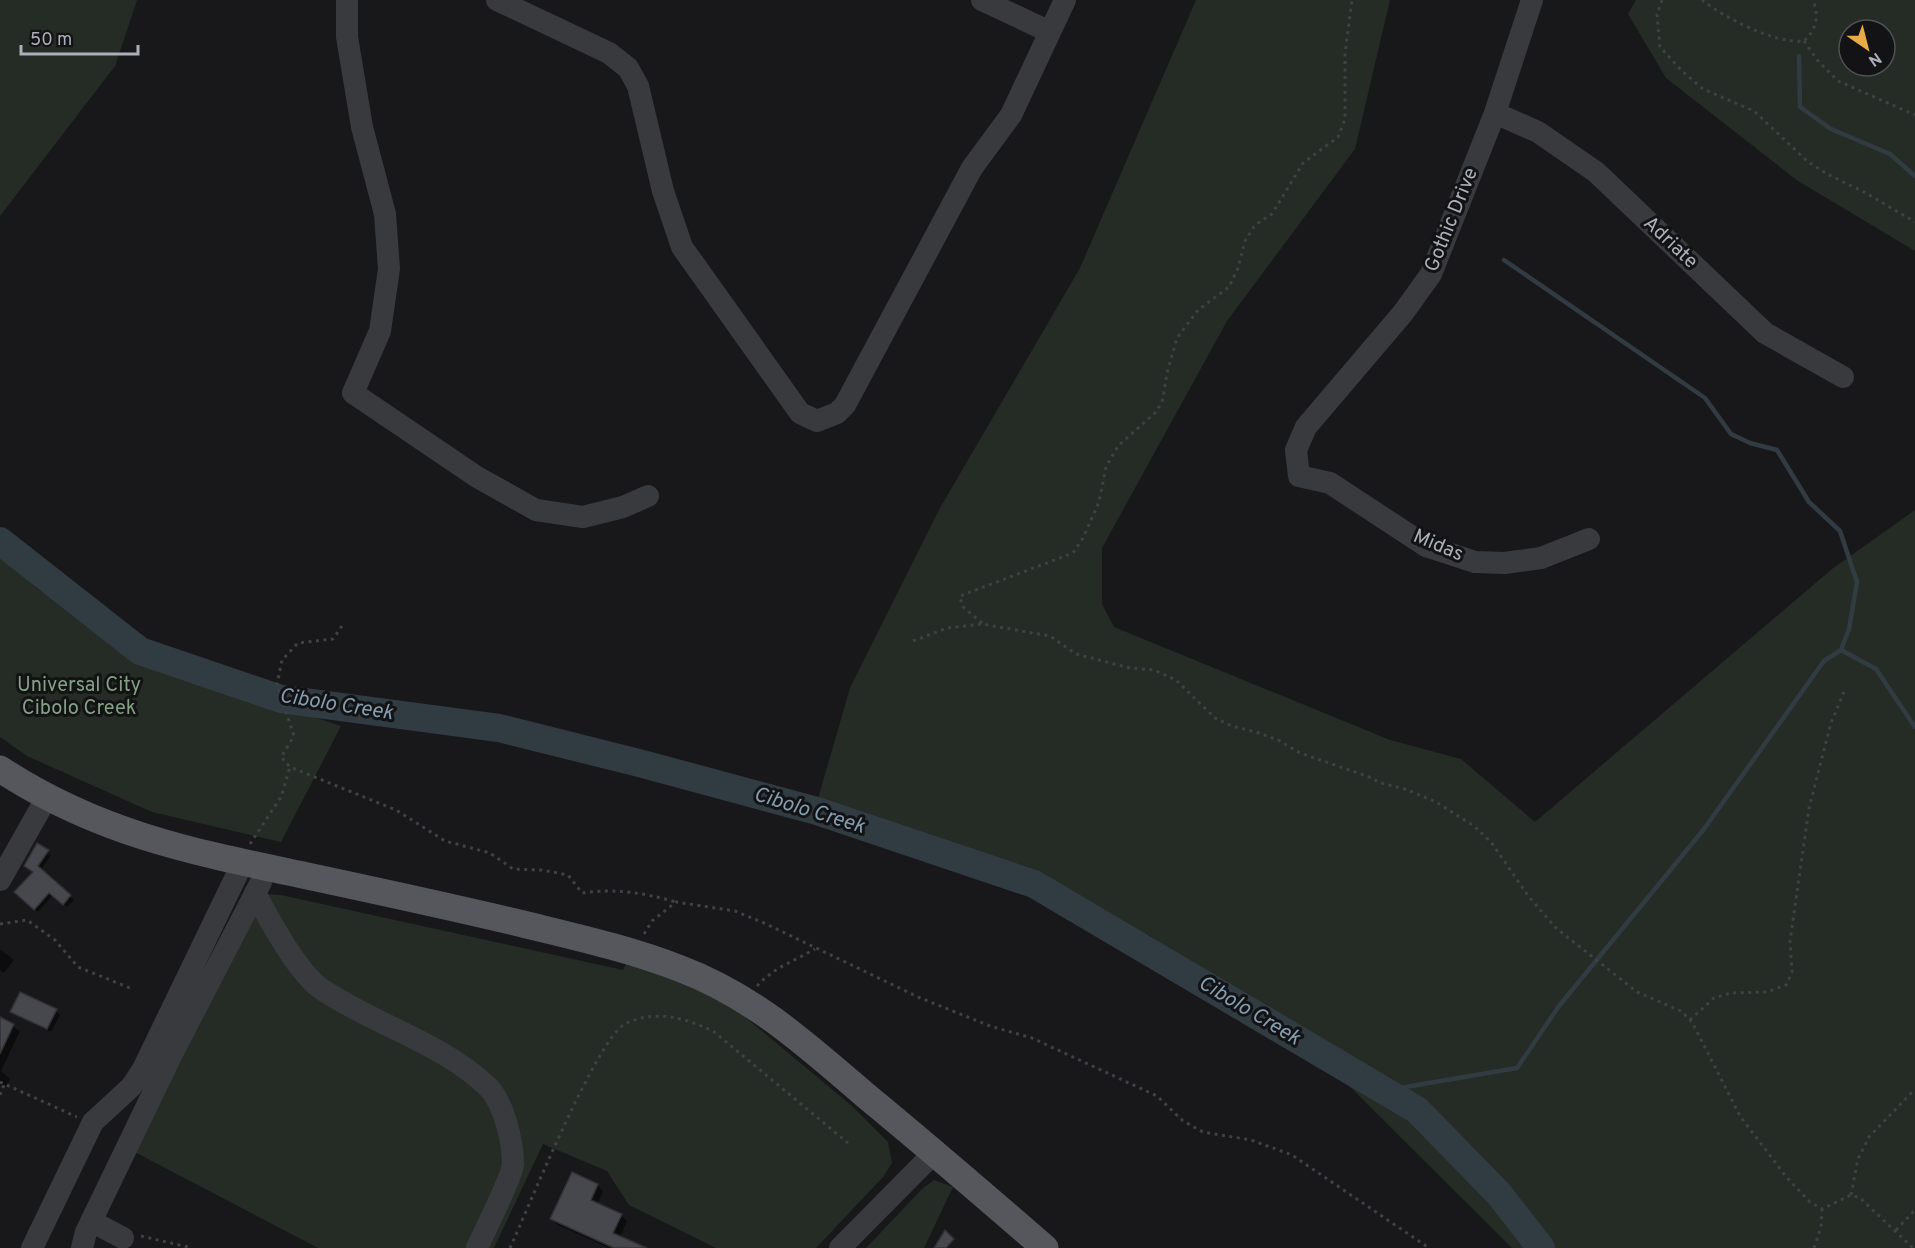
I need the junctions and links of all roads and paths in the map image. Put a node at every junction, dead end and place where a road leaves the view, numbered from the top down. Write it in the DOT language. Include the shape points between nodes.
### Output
graph roads {
  1 [pos="347,0"];
  2 [pos="497,0"];
  3 [pos="982,0"];
  4 [pos="1065,0"];
  5 [pos="1352,0"];
  6 [pos="1532,0"];
  7 [pos="1662,0"];
  8 [pos="1702,0"];
  9 [pos="1813,0"];
  10 [pos="1050,32"];
  11 [pos="1804,41"];
  12 [pos="1495,113"];
  13 [pos="1915,115"];
  14 [pos="1915,222"];
  15 [pos="1843,378"];
  16 [pos="1299,476"];
  17 [pos="648,496"];
  18 [pos="1589,539"];
  19 [pos="982,624"];
  20 [pos="342,626"];
  21 [pos="913,641"];
  22 [pos="1844,692"];
  23 [pos="290,767"];
  24 [pos="0,769"];
  25 [pos="47,797"];
  26 [pos="256,865"];
  27 [pos="0,880"];
  28 [pos="255,893"];
  29 [pos="676,902"];
  30 [pos="0,924"];
  31 [pos="815,949"];
  32 [pos="635,952"];
  33 [pos="130,988"];
  34 [pos="744,999"];
  35 [pos="1690,1020"];
  36 [pos="2,1084"];
  37 [pos="1915,1089"];
  38 [pos="0,1095"];
  39 [pos="93,1124"];
  40 [pos="848,1143"];
  41 [pos="935,1152"];
  42 [pos="1851,1195"];
  43 [pos="1822,1209"];
  44 [pos="1915,1210"];
  45 [pos="91,1221"];
  46 [pos="1896,1230"];
  47 [pos="123,1238"];
  48 [pos="32,1248"];
  49 [pos="82,1248"];
  50 [pos="192,1248"];
  51 [pos="477,1248"];
  52 [pos="510,1248"];
  53 [pos="840,1248"];
  54 [pos="1045,1248"];
  55 [pos="1429,1248"];
  56 [pos="1815,1248"];
  57 [pos="1913,1248"];
  1 -- 17 [label="street" via="347,37 362,127 385,214 389,268 380,331 353,393 477,477 536,510 583,517"];
  2 -- 10 [label="street" via="609,52 628,68 638,86 663,191 682,247 800,413 816,428 845,405 972,168 1011,115"];
  3 -- 10 [label="street"];
  4 -- 10 [label="street"];
  5 -- 19 [label="path" via="1345,53 1345,119 1338,137 1303,163 1272,214 1255,225 1245,241 1229,287 1198,310 1177,338 1163,399 1157,411 1118,446 1106,467 1099,502 1073,553 960,596 962,606"];
  6 -- 12 [label="street, Gothic Drive"];
  7 -- 14 [label="path" via="1657,15 1660,46 1682,71 1703,89 1754,111 1827,174"];
  8 -- 11 [label="path" via="1716,11 1771,36"];
  9 -- 11 [label="path" via="1817,12 1815,26"];
  11 -- 13 [label="path" via="1838,81"];
  12 -- 15 [label="street, Adriate" via="1538,132 1596,172 1765,333"];
  12 -- 16 [label="street, Gothic Drive" via="1431,274 1306,427 1296,450"];
  16 -- 18 [label="street, Midas" via="1330,483 1426,546 1475,562 1504,564 1541,558"];
  19 -- 21 [label="path" via="947,628"];
  19 -- 35 [label="path" via="1050,636 1076,654 1154,670 1176,680 1215,718 1436,802 1491,842 1556,928 1637,992 1681,1011"];
  20 -- 23 [label="path" via="333,639 298,643 282,660 277,685 294,736 281,757"];
  22 -- 35 [label="path" via="1831,723 1809,808 1790,941 1792,972 1786,985 1767,992 1731,993 1714,998"];
  23 -- 26 [label="path" via="281,797 251,840"];
  23 -- 29 [label="path" via="396,810 445,841 490,853 513,869 568,875 582,893 641,892"];
  24 -- 25 [label="main road"];
  25 -- 26 [label="main road" via="136,836"];
  25 -- 27 [label="street"];
  26 -- 28 [label="street"];
  26 -- 32 [label="main road" via="438,903"];
  26 -- 39 [label="street" via="143,1069"];
  28 -- 45 [label="street"];
  28 -- 51 [label="street" via="271,923 321,989 449,1058 490,1089 508,1125 513,1166"];
  29 -- 31 [label="path" via="735,911"];
  29 -- 32 [label="path" via="652,921"];
  30 -- 33 [label="path" via="27,920 55,940 78,967"];
  31 -- 34 [label="path" via="772,970"];
  31 -- 55 [label="path" via="918,997 1032,1038 1157,1096 1183,1121 1203,1131 1251,1140 1292,1155"];
  32 -- 34 [label="main road"];
  34 -- 41 [label="main road" via="778,1021"];
  35 -- 43 [label="path" via="1740,1116 1787,1178"];
  36 -- 38 [label="path"];
  36 -- 39 [label="path"];
  37 -- 42 [label="path" via="1869,1137 1858,1159"];
  39 -- 48 [label="street"];
  40 -- 52 [label="path" via="712,1032 686,1018 656,1015 623,1024 593,1064"];
  41 -- 53 [label="street"];
  41 -- 54 [label="main road"];
  42 -- 43 [label="path"];
  42 -- 46 [label="path" via="1860,1198"];
  43 -- 56 [label="path"];
  44 -- 46 [label="path"];
  45 -- 47 [label="street"];
  45 -- 49 [label="street"];
  46 -- 57 [label="path"];
  47 -- 50 [label="path" via="147,1236"];
}
